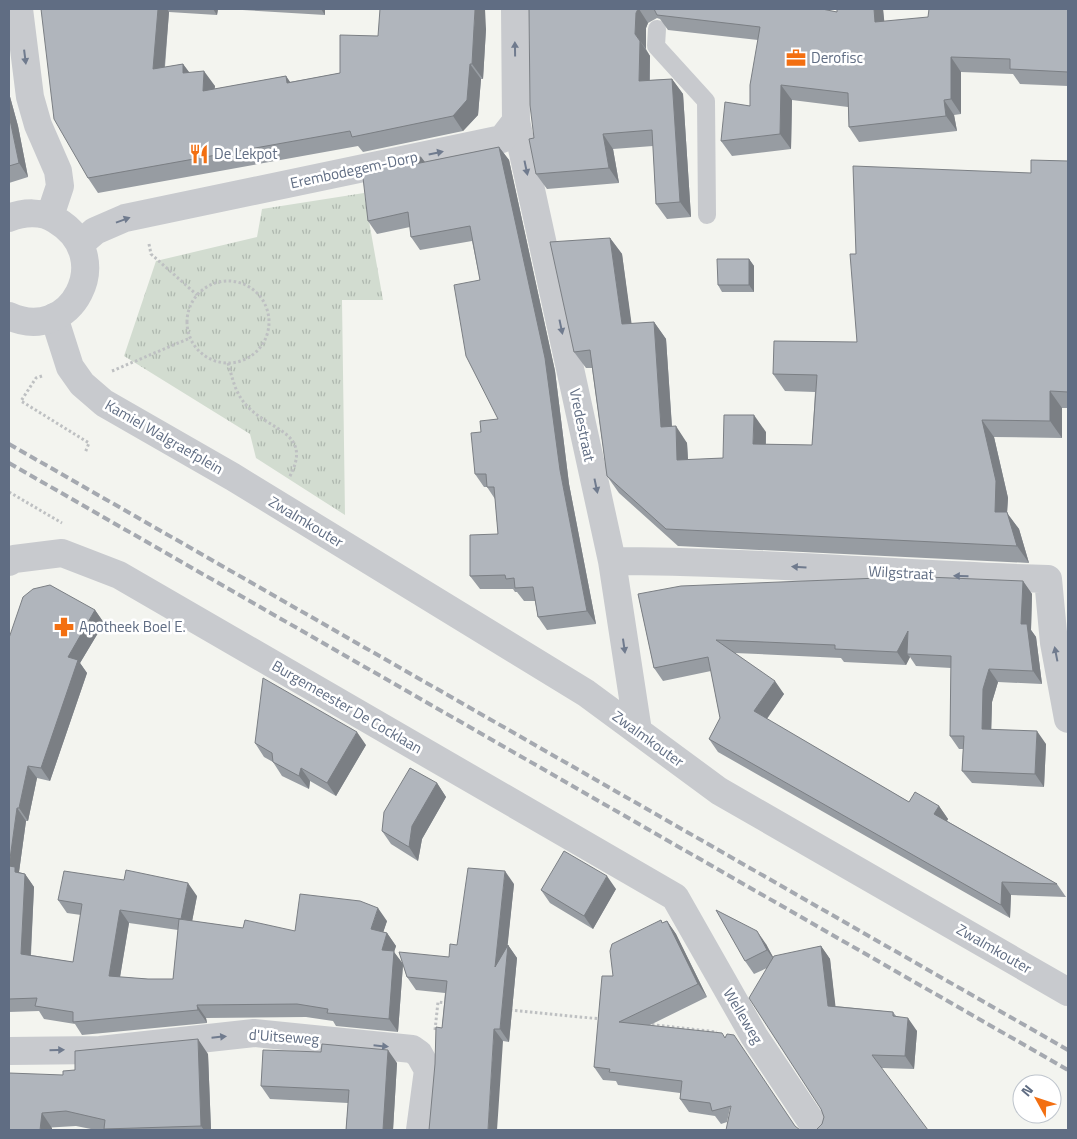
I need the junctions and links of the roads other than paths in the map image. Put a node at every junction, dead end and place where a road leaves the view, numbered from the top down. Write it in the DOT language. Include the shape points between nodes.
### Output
graph roads {
  1 [pos="19,9"];
  2 [pos="515,9"];
  3 [pos="657,29"];
  4 [pos="516,121"];
  5 [pos="707,215"];
  6 [pos="50,216"];
  7 [pos="9,218"];
  8 [pos="81,243"];
  9 [pos="9,316"];
  10 [pos="54,317"];
  11 [pos="233,477"];
  12 [pos="612,561"];
  13 [pos="9,562"];
  14 [pos="1068,719"];
  15 [pos="638,731"];
  16 [pos="675,898"];
  17 [pos="1068,992"];
  18 [pos="9,1051"];
  19 [pos="420,1130"];
  20 [pos="817,1130"];
  1 -- 6 [label="street, one-way" via="30,96 38,125 58,170 60,186"];
  4 -- 2 [label="street, one-way"];
  3 -- 5 [label="lane" via="656,46 706,101"];
  8 -- 4 [label="street, Erembodegem-Dorp, one-way" via="95,231 125,218 502,139"];
  4 -- 12 [label="street, Vredestraat, one-way"];
  6 -- 7 [label="street" via="32,213"];
  6 -- 8 [label="street" via="68,227"];
  8 -- 10 [label="street" via="86,268 82,289 70,306"];
  9 -- 10 [label="street" via="36,322"];
  10 -- 11 [label="street, Kamiel Walgraefplein" via="76,376 104,403"];
  11 -- 15 [label="street, Zwalmkouter" via="586,693"];
  14 -- 12 [label="street, Wilgstraat, one-way" via="1054,643 1048,579 931,576 703,561"];
  12 -- 15 [label="street, Vredestraat, one-way"];
  13 -- 16 [label="street, Burgemeester De Cocklaan" via="62,553 119,575"];
  15 -- 17 [label="street, Zwalmkouter" via="719,791"];
  16 -- 20 [label="street, Welleweg" via="754,1036"];
  18 -- 19 [label="street, d'Uitseweg, one-way" via="100,1050 254,1032 412,1049 419,1054 428,1070"];
}
